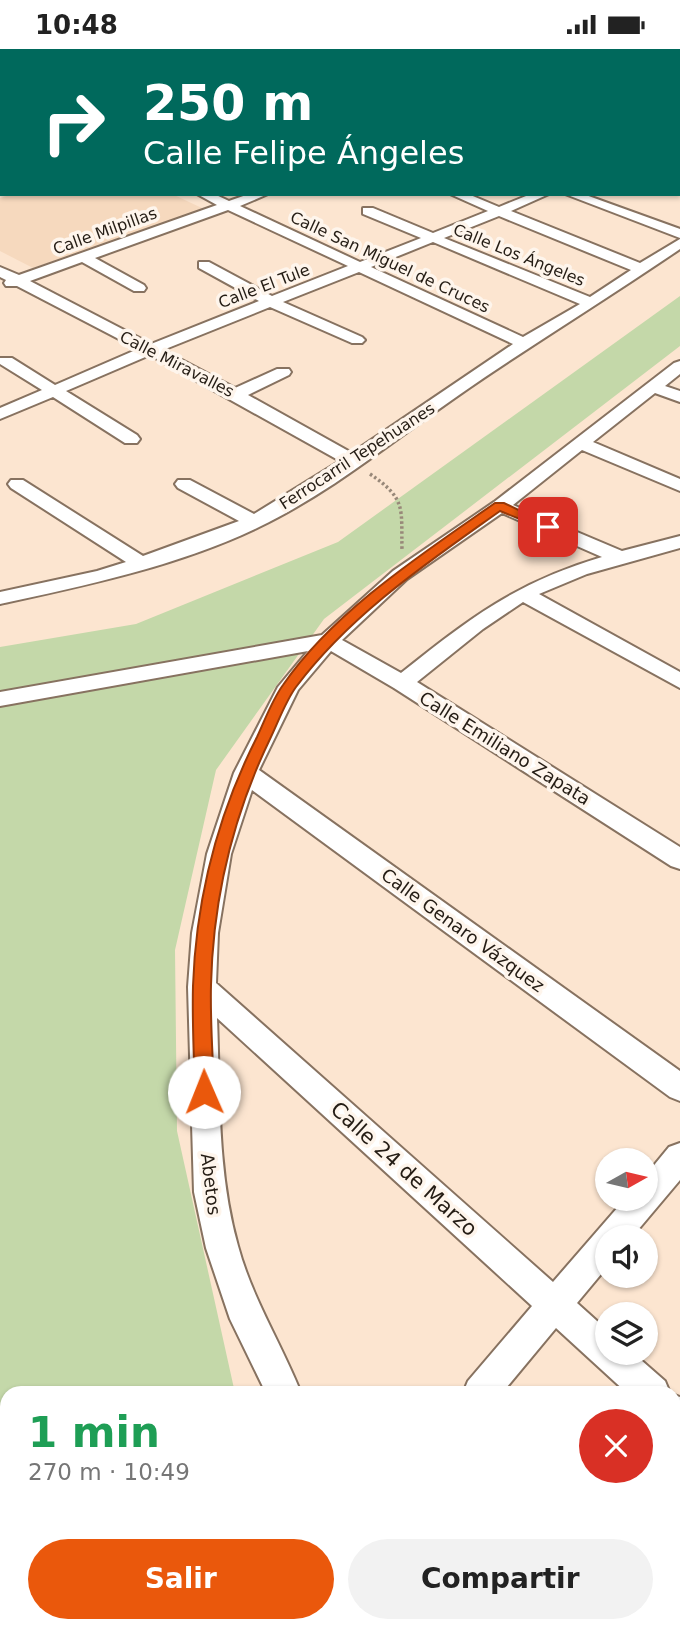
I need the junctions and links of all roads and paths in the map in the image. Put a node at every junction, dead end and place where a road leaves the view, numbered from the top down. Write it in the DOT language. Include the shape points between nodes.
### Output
graph roads {
  1 [pos="207,196"];
  2 [pos="256,196"];
  3 [pos="461,196"];
  4 [pos="538,196"];
  5 [pos="576,196"];
  6 [pos="227,206"];
  7 [pos="368,211"];
  8 [pos="497,212"];
  9 [pos="680,235"];
  10 [pos="433,239"];
  11 [pos="680,243"];
  12 [pos="83,257"];
  13 [pos="204,265"];
  14 [pos="360,268"];
  15 [pos="642,269"];
  16 [pos="0,271"];
  17 [pos="18,280"];
  18 [pos="0,287"];
  19 [pos="139,288"];
  20 [pos="271,302"];
  21 [pos="591,303"];
  22 [pos="357,340"];
  23 [pos="524,343"];
  24 [pos="149,350"];
  25 [pos="6,361"];
  26 [pos="680,366"];
  27 [pos="283,372"];
  28 [pos="653,387"];
  29 [pos="55,391"];
  30 [pos="237,393"];
  31 [pos="680,397"];
  32 [pos="0,414"];
  33 [pos="131,439"];
  34 [pos="580,443"];
  35 [pos="352,461"];
  36 [pos="17,484"];
  37 [pos="184,484"];
  38 [pos="680,486"];
  39 [pos="499,506"];
  40 [pos="254,522"];
  41 [pos="680,542"];
  42 [pos="621,558"];
  43 [pos="141,562"];
  44 [pos="400,575"];
  45 [pos="523,594"];
  46 [pos="0,598"];
  47 [pos="328,641"];
  48 [pos="680,681"];
  49 [pos="402,683"];
  50 [pos="0,699"];
  51 [pos="246,773"];
  52 [pos="680,859"];
  53 [pos="202,986"];
  54 [pos="680,1088"];
  55 [pos="680,1157"];
  56 [pos="658,1183"];
  57 [pos="634,1211"];
  58 [pos="622,1225"];
  59 [pos="595,1257"];
  60 [pos="555,1305"];
  61 [pos="595,1340"];
  62 [pos="622,1365"];
  63 [pos="280,1386"];
  64 [pos="486,1386"];
  65 [pos="645,1386"];
  1 -- 6 [label="street, Calle San Miguel de Cruces"];
  2 -- 6 [label="street, Calle Milpillas"];
  3 -- 8 [label="street"];
  4 -- 8 [label="street, Calle El Tule"];
  5 -- 9 [label="street"];
  6 -- 12 [label="street, Calle Milpillas"];
  6 -- 14 [label="street, Calle San Miguel de Cruces"];
  7 -- 10 [label="street, Calle Los Ángeles"];
  8 -- 10 [label="street, Calle El Tule"];
  8 -- 15 [label="street"];
  10 -- 14 [label="street, Calle El Tule"];
  10 -- 21 [label="street, Calle Los Ángeles"];
  11 -- 15 [label="street, Ferrocarril Tepehuanes"];
  12 -- 17 [label="street, Calle Milpillas"];
  12 -- 19 [label="street"];
  13 -- 20 [label="street"];
  14 -- 20 [label="street, Calle El Tule"];
  14 -- 23 [label="street, Calle San Miguel de Cruces"];
  15 -- 21 [label="street, Ferrocarril Tepehuanes"];
  16 -- 17 [label="street, Calle Miravalles"];
  17 -- 18 [label="street, Calle Milpillas"];
  17 -- 24 [label="street, Calle Miravalles"];
  20 -- 22 [label="street"];
  20 -- 24 [label="street, Calle El Tule"];
  21 -- 23 [label="street, Ferrocarril Tepehuanes"];
  23 -- 35 [label="street, Ferrocarril Tepehuanes"];
  24 -- 29 [label="street, Calle El Tule"];
  24 -- 30 [label="street, Calle Miravalles"];
  25 -- 29 [label="street"];
  26 -- 28 [label="street, Abetos"];
  27 -- 30 [label="street"];
  28 -- 31 [label="street"];
  28 -- 34 [label="street, Abetos"];
  29 -- 32 [label="street, Calle El Tule"];
  29 -- 33 [label="street"];
  30 -- 35 [label="street, Calle Miravalles"];
  34 -- 38 [label="street"];
  34 -- 39 [label="street, Abetos"];
  35 -- 40 [label="street, Ferrocarril Tepehuanes"];
  35 -- 44 [label="path" via="392,489 401,509"];
  36 -- 43 [label="street"];
  37 -- 40 [label="street"];
  39 -- 42 [label="street"];
  39 -- 44 [label="street, Abetos"];
  40 -- 43 [label="street, Ferrocarril Tepehuanes"];
  41 -- 42 [label="street"];
  42 -- 45 [label="street"];
  43 -- 46 [label="street, Ferrocarril Tepehuanes"];
  44 -- 47 [label="street, Abetos"];
  45 -- 48 [label="street"];
  45 -- 49 [label="street"];
  47 -- 49 [label="street, Calle Emiliano Zapata"];
  47 -- 50 [label="street"];
  47 -- 51 [label="street, Abetos" via="289,687"];
  49 -- 52 [label="street, Calle Emiliano Zapata"];
  51 -- 53 [label="street, Abetos" via="219,854 205,933"];
  51 -- 54 [label="street, Calle Genaro Vázquez"];
  53 -- 60 [label="street, Calle 24 de Marzo"];
  53 -- 63 [label="street, Abetos" via="209,1192 222,1248 247,1319"];
  55 -- 56 [label="street"];
  57 -- 58 [label="street"];
  59 -- 60 [label="street"];
  60 -- 61 [label="street, Calle 24 de Marzo"];
  60 -- 64 [label="street"];
  62 -- 65 [label="street, Calle 24 de Marzo"];
}
